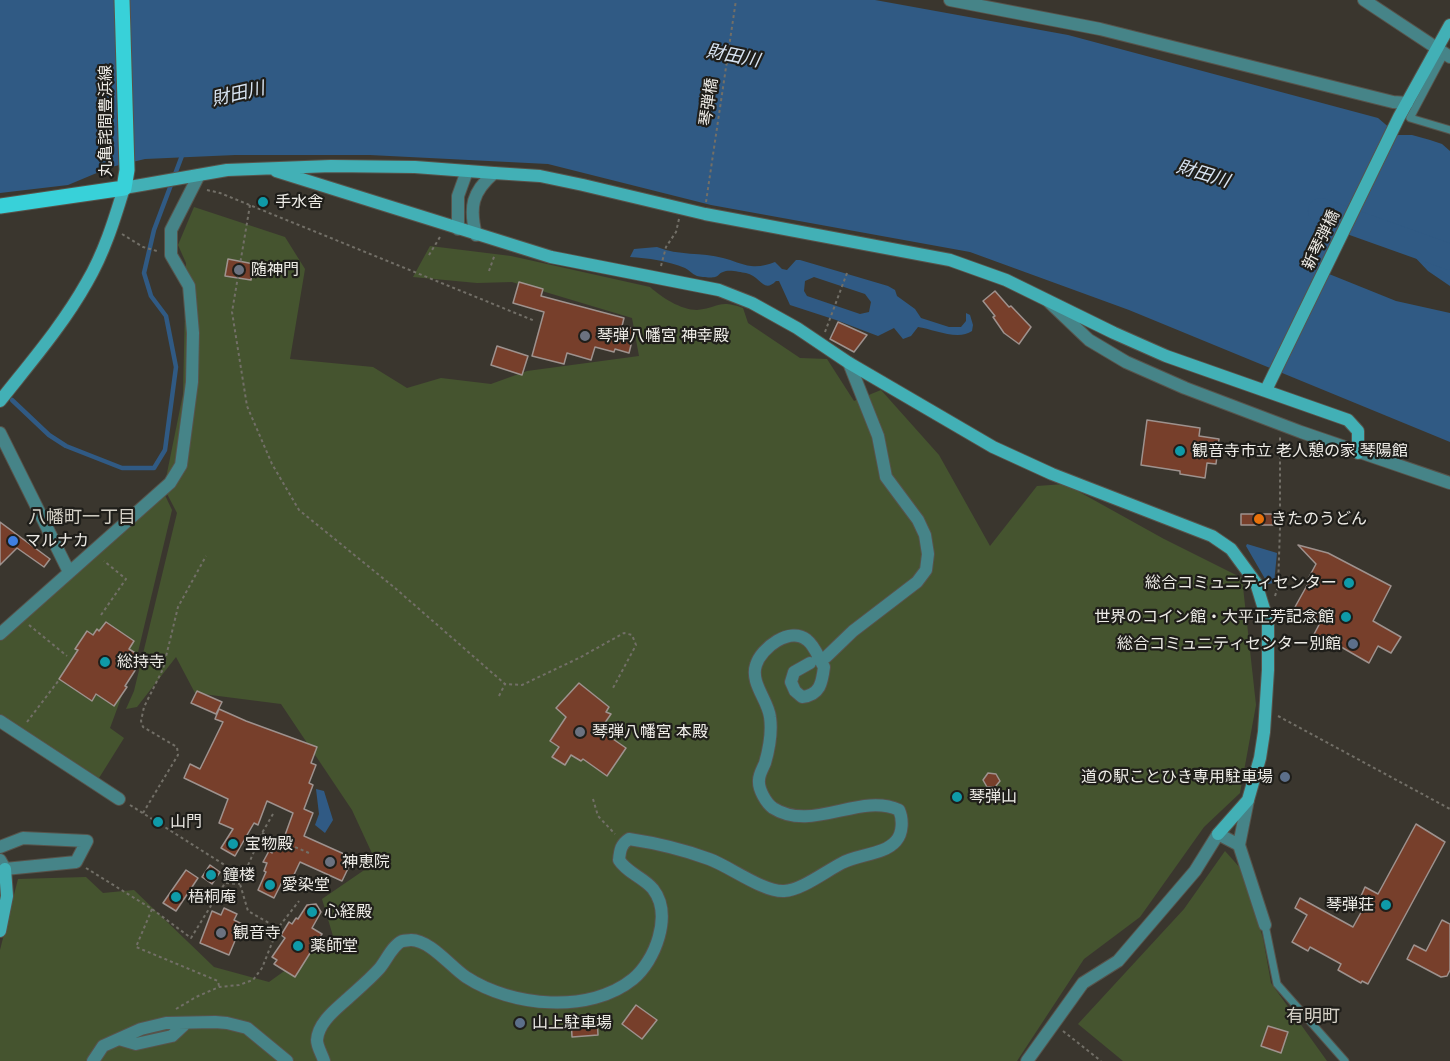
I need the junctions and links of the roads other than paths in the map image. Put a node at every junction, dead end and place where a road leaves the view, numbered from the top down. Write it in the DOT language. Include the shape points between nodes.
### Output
graph roads {
  1 [pos="122,0"];
  2 [pos="950,0"];
  3 [pos="1364,0"];
  4 [pos="1450,25"];
  5 [pos="1443,54"];
  6 [pos="1407,103"];
  7 [pos="1450,130"];
  8 [pos="266,168"];
  9 [pos="467,171"];
  10 [pos="494,173"];
  11 [pos="189,182"];
  12 [pos="124,188"];
  13 [pos="0,206"];
  14 [pos="458,229"];
  15 [pos="476,235"];
  16 [pos="1046,299"];
  17 [pos="849,363"];
  18 [pos="1266,390"];
  19 [pos="0,401"];
  20 [pos="0,433"];
  21 [pos="1358,453"];
  22 [pos="1450,483"];
  23 [pos="69,572"];
  24 [pos="0,634"];
  25 [pos="826,657"];
  26 [pos="810,663"];
  27 [pos="0,721"];
  28 [pos="119,799"];
  29 [pos="1248,800"];
  30 [pos="1218,834"];
  31 [pos="1239,845"];
  32 [pos="0,847"];
  33 [pos="2,864"];
  34 [pos="1265,926"];
  35 [pos="0,931"];
  36 [pos="186,1023"];
  37 [pos="119,1039"];
  38 [pos="93,1061"];
  39 [pos="287,1061"];
  40 [pos="324,1061"];
  41 [pos="1027,1061"];
  42 [pos="1345,1061"];
  1 -- 12 [label="main road, 丸亀詫間豊浜線" via="127,170"];
  2 -- 6 [label="street" via="1101,28"];
  3 -- 5 [label="street"];
  4 -- 5 [label="street, 新琴弾橋"];
  5 -- 6 [label="street, 新琴弾橋"];
  5 -- 7 [label="lane" via="1410,118"];
  6 -- 18 [label="street, 新琴弾橋"];
  8 -- 9 [label="street" via="332,165"];
  8 -- 11 [label="street" via="199,175"];
  8 -- 14 [label="street"];
  9 -- 10 [label="street"];
  9 -- 14 [label="street" via="458,196"];
  10 -- 15 [label="street" via="483,183 472,206"];
  10 -- 16 [label="street" via="583,184 681,209 951,260"];
  11 -- 12 [label="street"];
  11 -- 23 [label="street" via="171,230 171,255 189,286 193,333 192,382 181,465 170,483"];
  12 -- 13 [label="main road, 丸亀詫間豊浜線"];
  12 -- 19 [label="street" via="112,228 87,283"];
  14 -- 15 [label="street"];
  15 -- 17 [label="street" via="551,257 719,290 797,328"];
  16 -- 18 [label="street" via="1166,356"];
  16 -- 21 [label="street" via="1089,340 1126,362"];
  17 -- 25 [label="street" via="878,436 886,477 918,520 928,554 926,570 917,582"];
  17 -- 29 [label="street" via="993,447 1212,536 1231,549 1256,583 1268,622 1260,758"];
  18 -- 21 [label="street" via="1348,420 1358,430"];
  20 -- 23 [label="street"];
  21 -- 22 [label="street"];
  23 -- 24 [label="street"];
  26 -- 40 [label="street" via="794,672 791,682 802,697 819,689 824,667 807,640 796,636 782,638 762,652 755,666 755,678 770,715 765,761 758,781 763,797 773,807 804,816 872,806 893,807 902,817 900,834 888,848 842,862 785,891 758,884 711,860 665,844 629,839 620,848 619,860 653,890 661,910 656,946 649,961 623,987 604,996 569,1003 507,996 467,978 423,942 401,941 322,1026 317,1040"];
  27 -- 28 [label="street"];
  29 -- 30 [label="street"];
  29 -- 31 [label="street"];
  30 -- 31 [label="street"];
  30 -- 41 [label="street" via="1195,871 1118,961 1083,983"];
  31 -- 34 [label="street"];
  32 -- 33 [label="street" via="23,838 87,841 76,862"];
  33 -- 35 [label="street" via="7,896"];
  34 -- 42 [label="lane" via="1277,984"];
  36 -- 37 [label="street" via="166,1023"];
  36 -- 37 [label="street" via="172,1036 136,1044"];
  36 -- 39 [label="street" via="227,1023 247,1028"];
  37 -- 38 [label="street" via="103,1046"];
}
